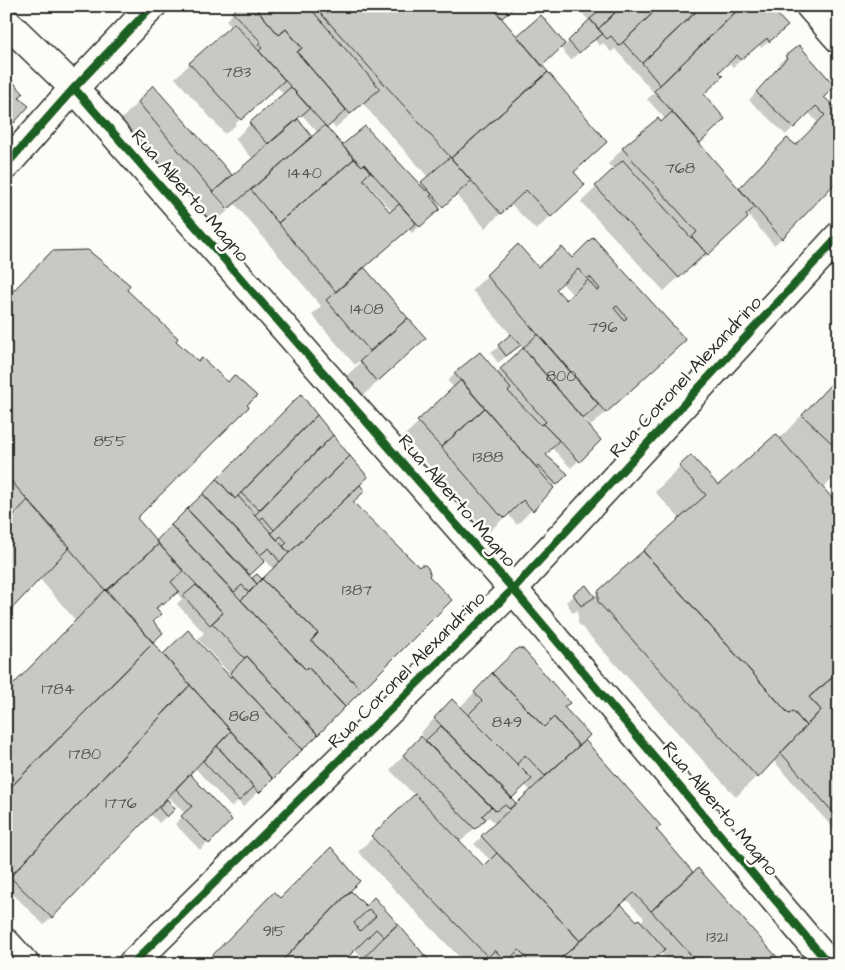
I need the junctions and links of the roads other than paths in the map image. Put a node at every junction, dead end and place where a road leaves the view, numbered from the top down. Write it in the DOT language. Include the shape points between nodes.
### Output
graph roads {
  1 [pos="152,6"];
  2 [pos="810,6"];
  3 [pos="6,22"];
  4 [pos="839,39"];
  5 [pos="74,88"];
  6 [pos="6,165"];
  7 [pos="839,236"];
  8 [pos="513,589"];
  9 [pos="6,943"];
  10 [pos="25,964"];
  11 [pos="132,964"];
  12 [pos="829,964"];
  1 -- 5 [label="street"];
  2 -- 4 [label="street"];
  3 -- 5 [label="street, Rua Alberto Magno"];
  5 -- 6 [label="street"];
  5 -- 8 [label="street, Rua Alberto Magno"];
  7 -- 8 [label="street, Rua Coronel Alexandrino"];
  8 -- 11 [label="street, Rua Coronel Alexandrino"];
  8 -- 12 [label="street, Rua Alberto Magno"];
  9 -- 10 [label="street"];
}
